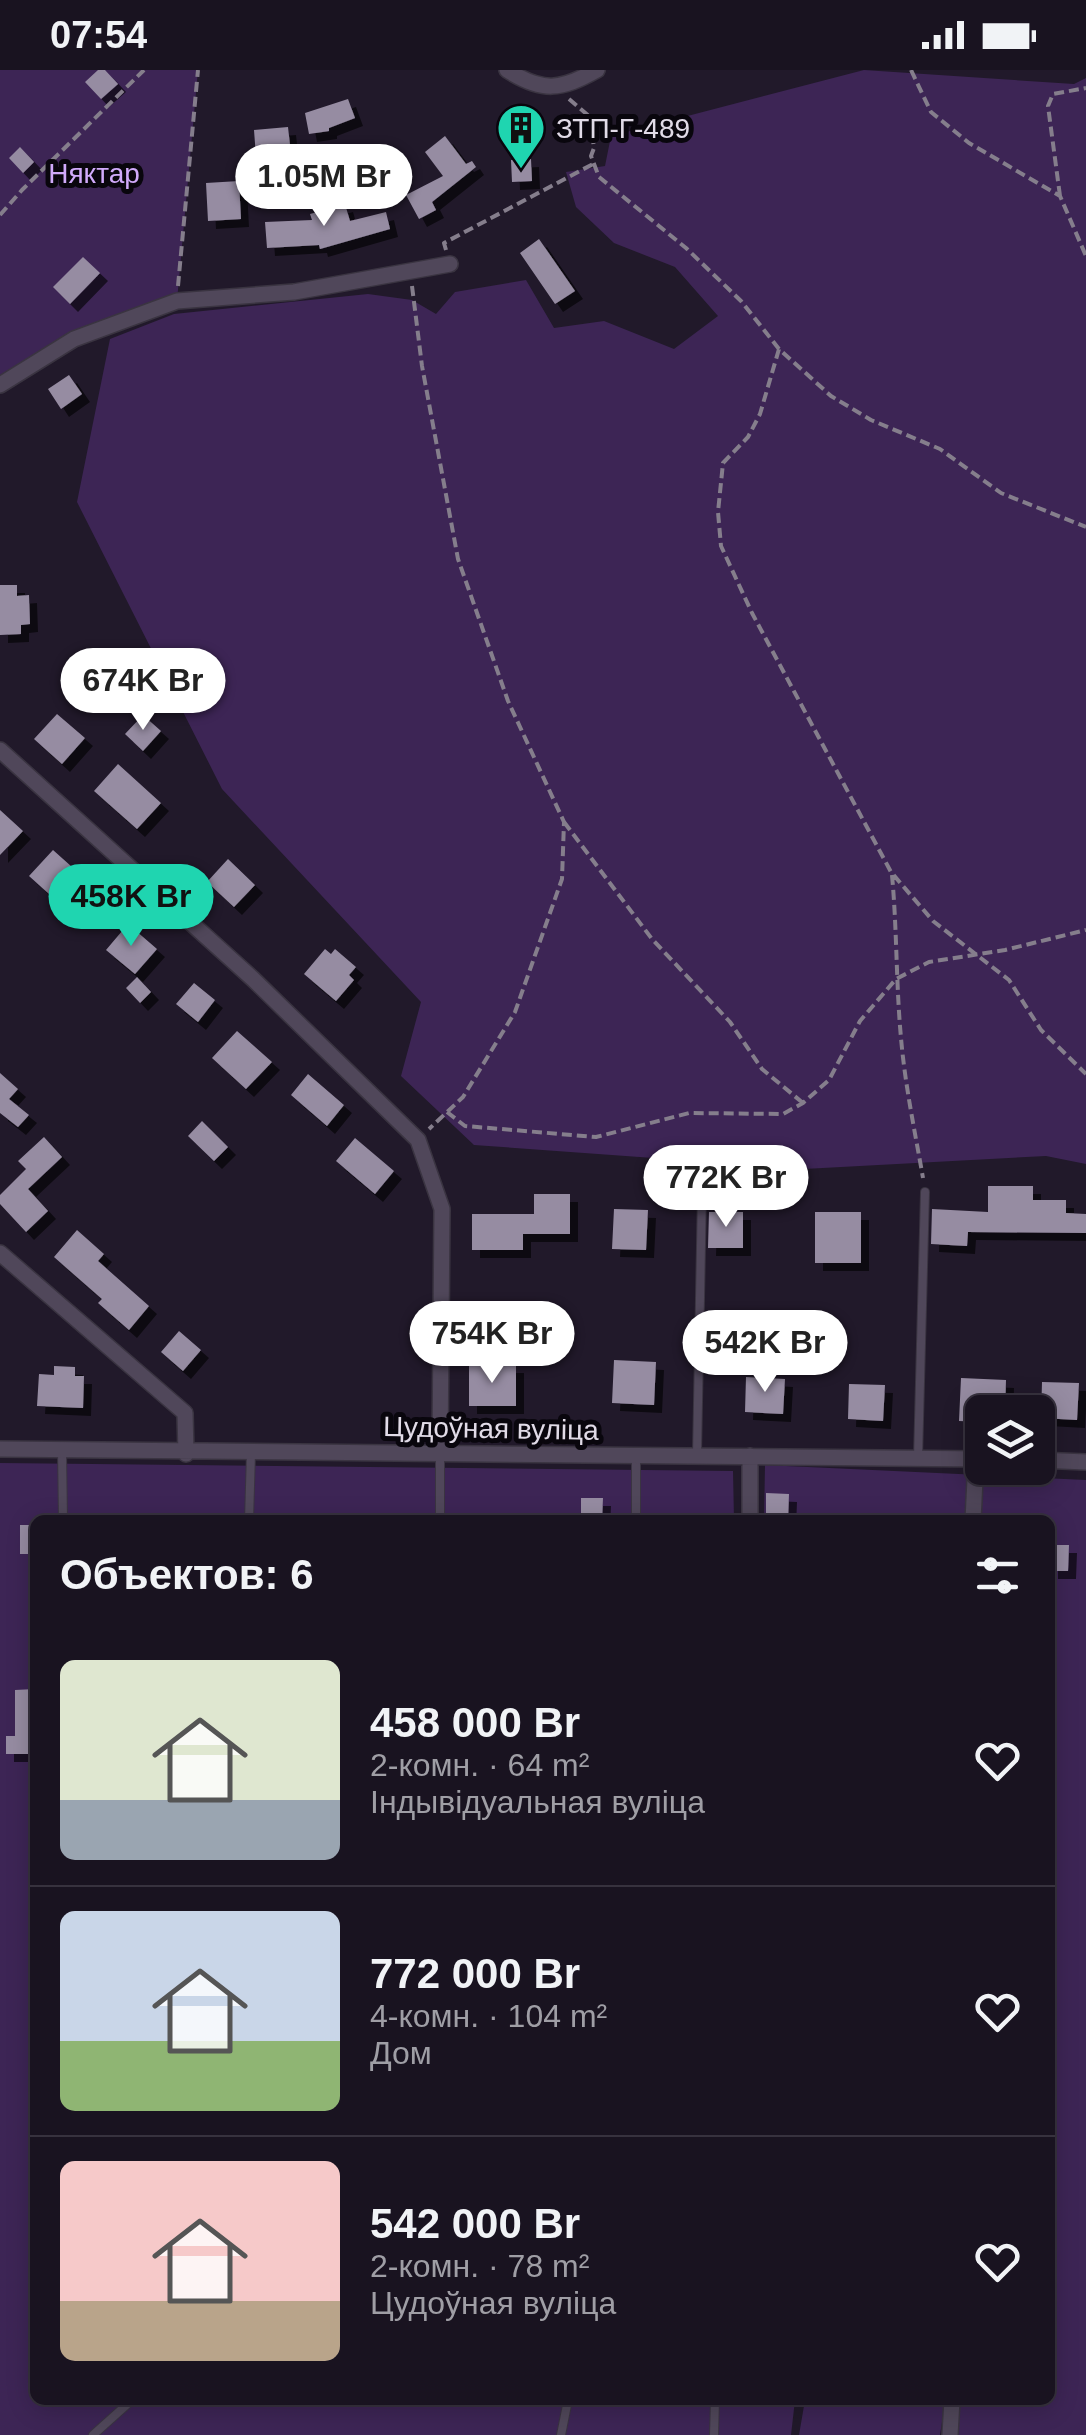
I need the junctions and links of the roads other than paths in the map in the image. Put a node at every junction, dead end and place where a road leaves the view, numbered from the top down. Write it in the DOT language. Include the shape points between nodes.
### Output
graph roads {
  1 [pos="507,70"];
  2 [pos="597,70"];
  3 [pos="450,264"];
  4 [pos="0,385"];
  5 [pos="0,750"];
  6 [pos="925,1192"];
  7 [pos="702,1193"];
  8 [pos="0,1253"];
  9 [pos="0,1449"];
  10 [pos="62,1451"];
  11 [pos="440,1452"];
  12 [pos="251,1453"];
  13 [pos="186,1454"];
  14 [pos="636,1455"];
  15 [pos="697,1455"];
  16 [pos="750,1456"];
  17 [pos="918,1458"];
  18 [pos="965,1459"];
  19 [pos="1055,1461"];
  20 [pos="1086,1462"];
  21 [pos="976,1485"];
  22 [pos="63,1515"];
  23 [pos="248,1515"];
  24 [pos="440,1515"];
  25 [pos="636,1515"];
  26 [pos="750,1515"];
  27 [pos="973,1515"];
  28 [pos="126,2405"];
  29 [pos="567,2405"];
  30 [pos="715,2405"];
  31 [pos="952,2405"];
  32 [pos="93,2435"];
  33 [pos="561,2435"];
  34 [pos="714,2435"];
  35 [pos="950,2435"];
  1 -- 2 [label="street" via="553,88"];
  3 -- 4 [label="street" via="294,292 177,301 74,339"];
  5 -- 11 [label="street" via="253,979 418,1140 442,1209"];
  6 -- 17 [label="lane"];
  7 -- 15 [label="lane"];
  8 -- 13 [label="street" via="184,1414"];
  9 -- 10 [label="street, Цудоўная вуліца"];
  10 -- 13 [label="street, Цудоўная вуліца"];
  10 -- 22 [label="lane"];
  11 -- 12 [label="street, Цудоўная вуліца"];
  11 -- 14 [label="street, Цудоўная вуліца"];
  11 -- 24 [label="lane"];
  12 -- 13 [label="street, Цудоўная вуліца"];
  12 -- 23 [label="lane"];
  14 -- 15 [label="street, Цудоўная вуліца"];
  14 -- 25 [label="lane"];
  15 -- 16 [label="street, Цудоўная вуліца"];
  16 -- 17 [label="street, Цудоўная вуліца"];
  16 -- 26 [label="street"];
  17 -- 18 [label="street, Цудоўная вуліца"];
  19 -- 20 [label="street"];
  21 -- 27 [label="street"];
  28 -- 32 [label="lane"];
  29 -- 33 [label="lane"];
  30 -- 34 [label="lane"];
  31 -- 35 [label="street"];
}
